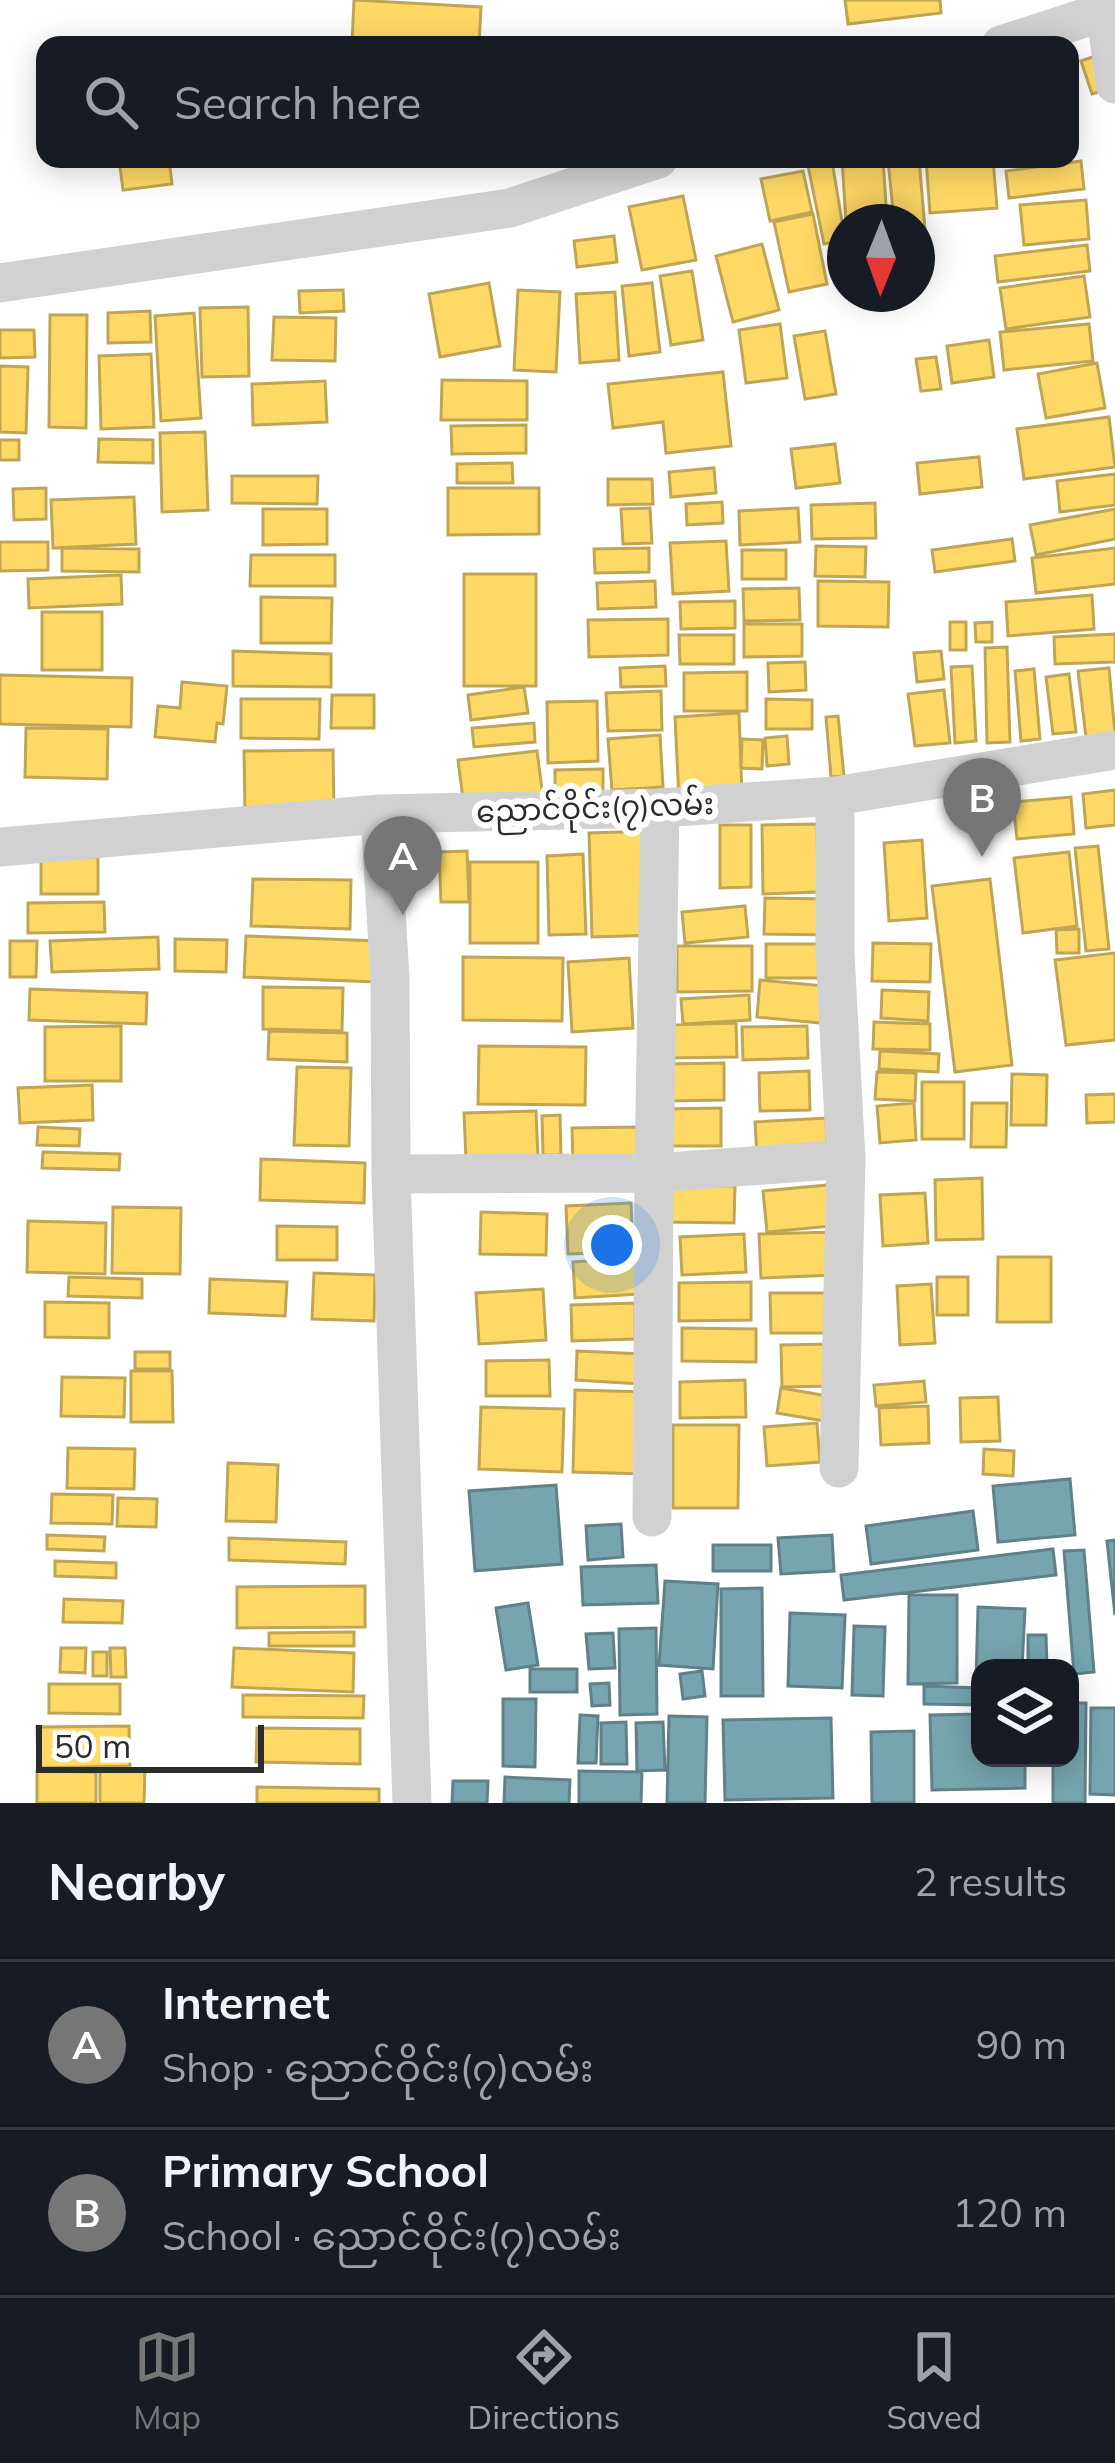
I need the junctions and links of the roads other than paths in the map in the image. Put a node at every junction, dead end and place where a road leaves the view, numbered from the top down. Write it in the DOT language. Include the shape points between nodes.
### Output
graph roads {
  1 [pos="1108,6"];
  2 [pos="1025,36"];
  3 [pos="1115,84"];
  4 [pos="631,168"];
  5 [pos="0,283"];
  6 [pos="1115,751"];
  7 [pos="835,796"];
  8 [pos="660,808"];
  9 [pos="380,814"];
  10 [pos="0,847"];
  11 [pos="846,1159"];
  12 [pos="653,1173"];
  13 [pos="391,1174"];
  14 [pos="839,1468"];
  15 [pos="652,1517"];
  16 [pos="412,1803"];
  1 -- 2 [label="street"];
  1 -- 3 [label="street"];
  4 -- 5 [label="street" via="510,208"];
  6 -- 7 [label="street, ညောင်ဝိုင်း(၇)လမ်း"];
  7 -- 8 [label="street, ညောင်ဝိုင်း(၇)လမ်း"];
  7 -- 11 [label="street"];
  8 -- 9 [label="street, ညောင်ဝိုင်း(၇)လမ်း"];
  8 -- 12 [label="street"];
  9 -- 10 [label="street, ညောင်ဝိုင်း(၇)လမ်း"];
  9 -- 13 [label="street"];
  11 -- 12 [label="street"];
  11 -- 14 [label="street"];
  12 -- 13 [label="street"];
  12 -- 15 [label="street"];
  13 -- 16 [label="street"];
}
